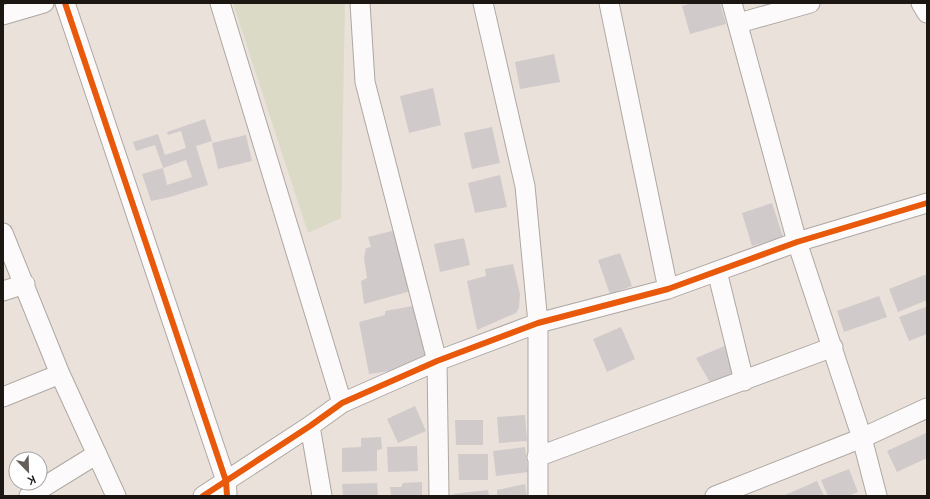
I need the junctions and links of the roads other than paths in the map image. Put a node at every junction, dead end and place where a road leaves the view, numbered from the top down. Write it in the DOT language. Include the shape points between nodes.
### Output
graph roads {
  1 [pos="44,3"];
  2 [pos="65,3"];
  3 [pos="220,3"];
  4 [pos="360,3"];
  5 [pos="483,3"];
  6 [pos="609,3"];
  7 [pos="732,3"];
  8 [pos="810,3"];
  9 [pos="921,3"];
  10 [pos="927,13"];
  11 [pos="3,15"];
  12 [pos="739,23"];
  13 [pos="926,206"];
  14 [pos="3,233"];
  15 [pos="797,242"];
  16 [pos="716,271"];
  17 [pos="25,284"];
  18 [pos="668,289"];
  19 [pos="3,292"];
  20 [pos="538,324"];
  21 [pos="833,347"];
  22 [pos="437,361"];
  23 [pos="60,374"];
  24 [pos="744,381"];
  25 [pos="3,397"];
  26 [pos="342,403"];
  27 [pos="927,408"];
  28 [pos="310,426"];
  29 [pos="862,438"];
  30 [pos="98,454"];
  31 [pos="537,457"];
  32 [pos="227,488"];
  33 [pos="29,496"];
  34 [pos="116,496"];
  35 [pos="203,496"];
  36 [pos="322,496"];
  37 [pos="439,496"];
  38 [pos="538,496"];
  39 [pos="715,496"];
  40 [pos="876,496"];
  1 -- 11 [label="street"];
  2 -- 32 [label="street"];
  3 -- 26 [label="street"];
  4 -- 22 [label="street" via="365,82"];
  5 -- 20 [label="street" via="525,186"];
  6 -- 18 [label="street"];
  7 -- 12 [label="street"];
  8 -- 12 [label="street"];
  9 -- 10 [label="street"];
  12 -- 15 [label="street"];
  13 -- 15 [label="street"];
  14 -- 17 [label="street"];
  15 -- 16 [label="street"];
  15 -- 21 [label="street"];
  16 -- 18 [label="street"];
  16 -- 24 [label="street"];
  17 -- 19 [label="street"];
  17 -- 23 [label="street"];
  18 -- 20 [label="street"];
  20 -- 22 [label="street"];
  20 -- 31 [label="street"];
  21 -- 24 [label="street"];
  21 -- 29 [label="street"];
  22 -- 26 [label="street"];
  22 -- 37 [label="street"];
  23 -- 25 [label="street"];
  23 -- 30 [label="street"];
  24 -- 31 [label="street"];
  26 -- 28 [label="street"];
  27 -- 29 [label="street"];
  28 -- 32 [label="street"];
  28 -- 36 [label="street"];
  29 -- 39 [label="street"];
  29 -- 40 [label="street"];
  30 -- 33 [label="street"];
  30 -- 34 [label="street"];
  31 -- 38 [label="street"];
  32 -- 35 [label="street"];
}
